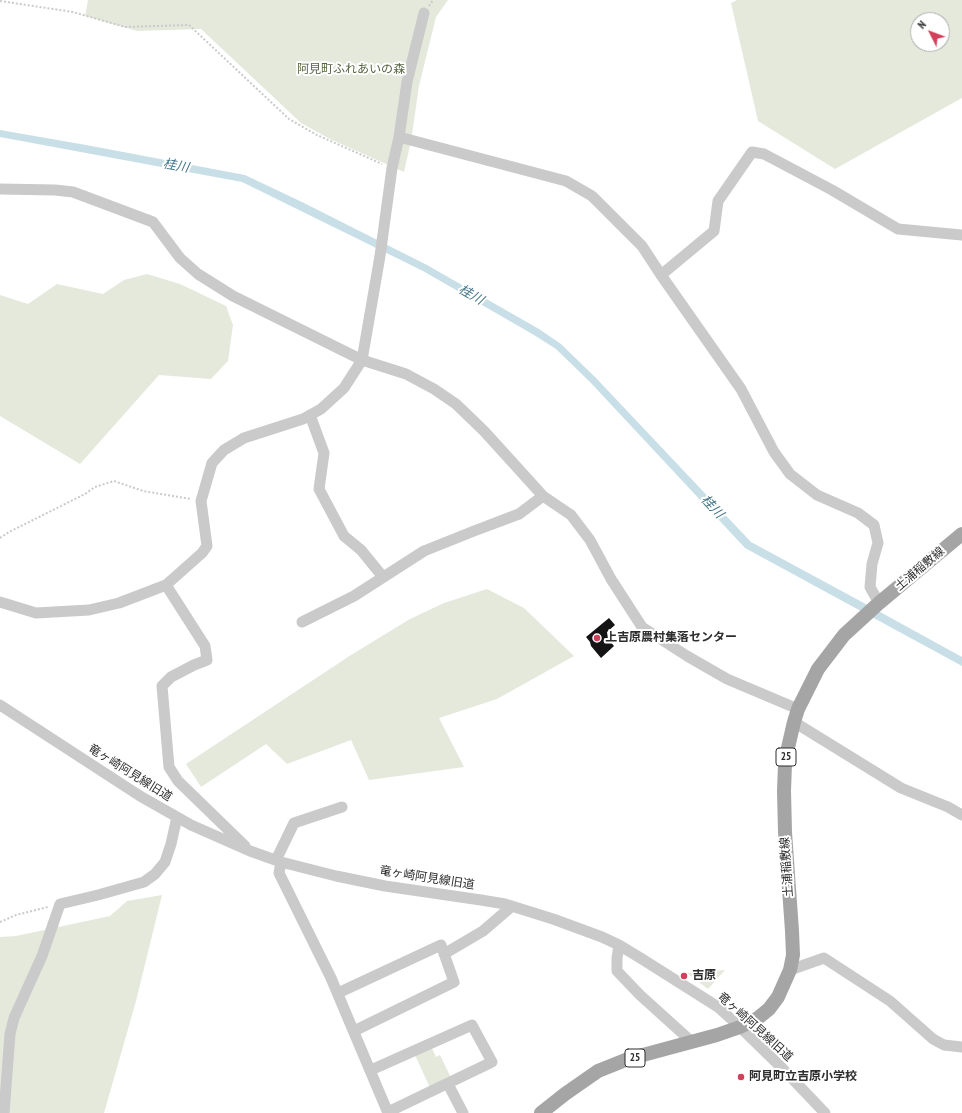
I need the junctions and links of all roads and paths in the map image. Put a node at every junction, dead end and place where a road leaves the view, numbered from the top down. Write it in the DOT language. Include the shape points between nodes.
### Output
graph roads {
  1 [pos="0,1"];
  2 [pos="424,13"];
  3 [pos="399,137"];
  4 [pos="392,168"];
  5 [pos="0,189"];
  6 [pos="962,235"];
  7 [pos="662,275"];
  8 [pos="362,360"];
  9 [pos="310,415"];
  10 [pos="543,496"];
  11 [pos="201,501"];
  12 [pos="962,534"];
  13 [pos="0,538"];
  14 [pos="383,577"];
  15 [pos="166,585"];
  16 [pos="0,602"];
  17 [pos="879,603"];
  18 [pos="302,622"];
  19 [pos="0,705"];
  20 [pos="796,715"];
  21 [pos="342,807"];
  22 [pos="962,815"];
  23 [pos="177,817"];
  24 [pos="250,851"];
  25 [pos="279,861"];
  26 [pos="60,904"];
  27 [pos="512,906"];
  28 [pos="0,922"];
  29 [pos="619,945"];
  30 [pos="444,954"];
  31 [pos="790,970"];
  32 [pos="338,993"];
  33 [pos="740,1027"];
  34 [pos="354,1032"];
  35 [pos="692,1042"];
  36 [pos="962,1047"];
  37 [pos="371,1070"];
  38 [pos="448,1084"];
  39 [pos="4,1113"];
  40 [pos="388,1113"];
  41 [pos="463,1113"];
  42 [pos="541,1113"];
  43 [pos="825,1113"];
  1 -- 4 [label="path" via="73,12 125,27 189,25 289,119 317,135"];
  2 -- 3 [label="street" via="407,82"];
  3 -- 4 [label="street"];
  3 -- 7 [label="street" via="566,181 592,196 616,219 642,246"];
  4 -- 8 [label="street"];
  5 -- 8 [label="street" via="73,192 153,222 180,258 198,274 233,296"];
  6 -- 7 [label="street" via="898,229 764,154 752,152 718,201 714,231"];
  7 -- 17 [label="street" via="741,389 774,452 790,474 817,495 858,513 874,525 878,543 872,564 870,588"];
  8 -- 9 [label="street" via="344,388 321,409"];
  8 -- 10 [label="street" via="406,374 456,404"];
  9 -- 11 [label="street" via="244,438 224,450 212,463"];
  9 -- 14 [label="street" via="324,453 319,489 344,536 361,550"];
  10 -- 14 [label="street" via="519,514 424,551"];
  10 -- 20 [label="street" via="571,515 590,540 611,579 642,626 687,656"];
  11 -- 13 [label="path" via="143,491 114,482 95,487"];
  11 -- 15 [label="street" via="207,546"];
  12 -- 17 [label="main road, 土浦稲敷線 / 25"];
  14 -- 18 [label="street" via="354,596"];
  15 -- 16 [label="street" via="118,603 89,610 36,614"];
  15 -- 24 [label="street" via="205,646 207,660 171,677 162,686 169,766 178,780"];
  17 -- 20 [label="main road, 土浦稲敷線 / 25" via="844,635 829,653 818,669"];
  19 -- 23 [label="street, 竜ヶ崎阿見線旧道" via="140,796"];
  20 -- 22 [label="street" via="901,788"];
  20 -- 31 [label="main road, 土浦稲敷線 / 25" via="787,752 784,791 793,955"];
  21 -- 25 [label="street" via="294,823"];
  23 -- 24 [label="street, 竜ヶ崎阿見線旧道"];
  23 -- 26 [label="street" via="165,862 155,874 144,882"];
  24 -- 25 [label="street, 竜ヶ崎阿見線旧道"];
  25 -- 27 [label="street, 竜ヶ崎阿見線旧道" via="329,875 385,886"];
  25 -- 32 [label="street" via="279,873"];
  26 -- 28 [label="path" via="16,915"];
  26 -- 39 [label="street" via="42,956 14,1018 10,1034"];
  27 -- 29 [label="street, 竜ヶ崎阿見線旧道" via="574,926"];
  27 -- 30 [label="street" via="483,931"];
  29 -- 33 [label="street, 竜ヶ崎阿見線旧道" via="718,1007"];
  29 -- 35 [label="street" via="617,971"];
  30 -- 32 [label="street" via="441,946"];
  30 -- 34 [label="street" via="454,982"];
  31 -- 33 [label="main road, 土浦稲敷線 / 25" via="778,998 758,1018"];
  31 -- 36 [label="street" via="824,958 890,1001 933,1039 944,1045"];
  32 -- 34 [label="street"];
  33 -- 35 [label="main road, 土浦稲敷線 / 25"];
  33 -- 43 [label="street, 竜ヶ崎阿見線旧道"];
  34 -- 37 [label="street"];
  35 -- 42 [label="main road, 土浦稲敷線 / 25" via="628,1059 598,1071"];
  37 -- 38 [label="street" via="472,1025 492,1062"];
  37 -- 40 [label="street"];
  38 -- 40 [label="street"];
  38 -- 41 [label="street"];
}
